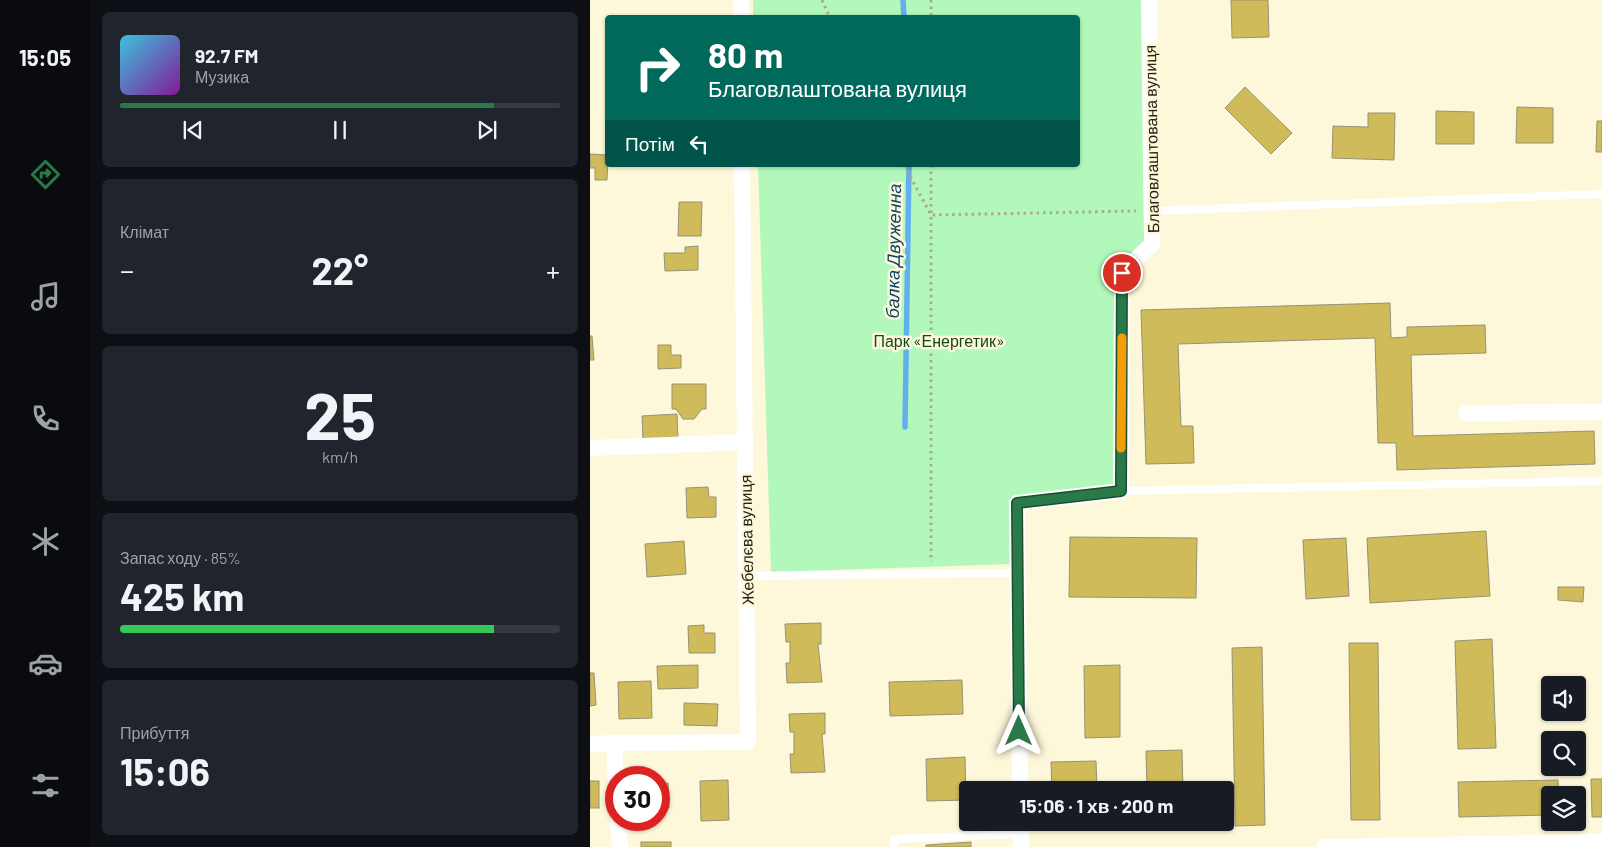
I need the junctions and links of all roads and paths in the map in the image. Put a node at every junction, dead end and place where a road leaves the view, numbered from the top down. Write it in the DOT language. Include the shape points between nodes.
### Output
graph roads {
  1 [pos="741,0"];
  2 [pos="822,0"];
  3 [pos="931,0"];
  4 [pos="1149,0"];
  5 [pos="741,15"];
  6 [pos="829,15"];
  7 [pos="931,15"];
  8 [pos="742,167"];
  9 [pos="905,167"];
  10 [pos="931,167"];
  11 [pos="1602,194"];
  12 [pos="1151,211"];
  13 [pos="931,215"];
  14 [pos="1466,412"];
  15 [pos="1602,412"];
  16 [pos="745,442"];
  17 [pos="590,448"];
  18 [pos="1602,481"];
  19 [pos="1121,491"];
  20 [pos="1018,573"];
  21 [pos="931,574"];
  22 [pos="746,576"];
  23 [pos="614,743"];
  24 [pos="590,744"];
  25 [pos="615,766"];
  26 [pos="1020,781"];
  27 [pos="619,831"];
  28 [pos="1020,834"];
  29 [pos="1602,842"];
  30 [pos="1449,846"];
  31 [pos="620,847"];
  32 [pos="894,847"];
  33 [pos="1324,847"];
  1 -- 5 [label="street"];
  2 -- 6 [label="path"];
  3 -- 7 [label="path"];
  4 -- 12 [label="street, Благовлаштована вулиця"];
  8 -- 16 [label="street, Жебелєва вулиця"];
  9 -- 13 [label="path"];
  10 -- 13 [label="path"];
  11 -- 12 [label="lane"];
  12 -- 13 [label="path"];
  12 -- 19 [label="street, Благовлаштована вулиця" via="1152,244 1122,273"];
  13 -- 21 [label="path"];
  14 -- 15 [label="street"];
  16 -- 17 [label="street"];
  16 -- 22 [label="street, Жебелєва вулиця"];
  18 -- 19 [label="lane"];
  19 -- 20 [label="street" via="1017,503"];
  20 -- 21 [label="lane"];
  20 -- 26 [label="street"];
  21 -- 22 [label="lane"];
  22 -- 23 [label="street, Жебелєва вулиця" via="748,742"];
  23 -- 24 [label="street"];
  23 -- 25 [label="street"];
  27 -- 31 [label="street"];
  28 -- 32 [label="lane" via="894,839"];
  29 -- 30 [label="street"];
  30 -- 33 [label="street"];
}
